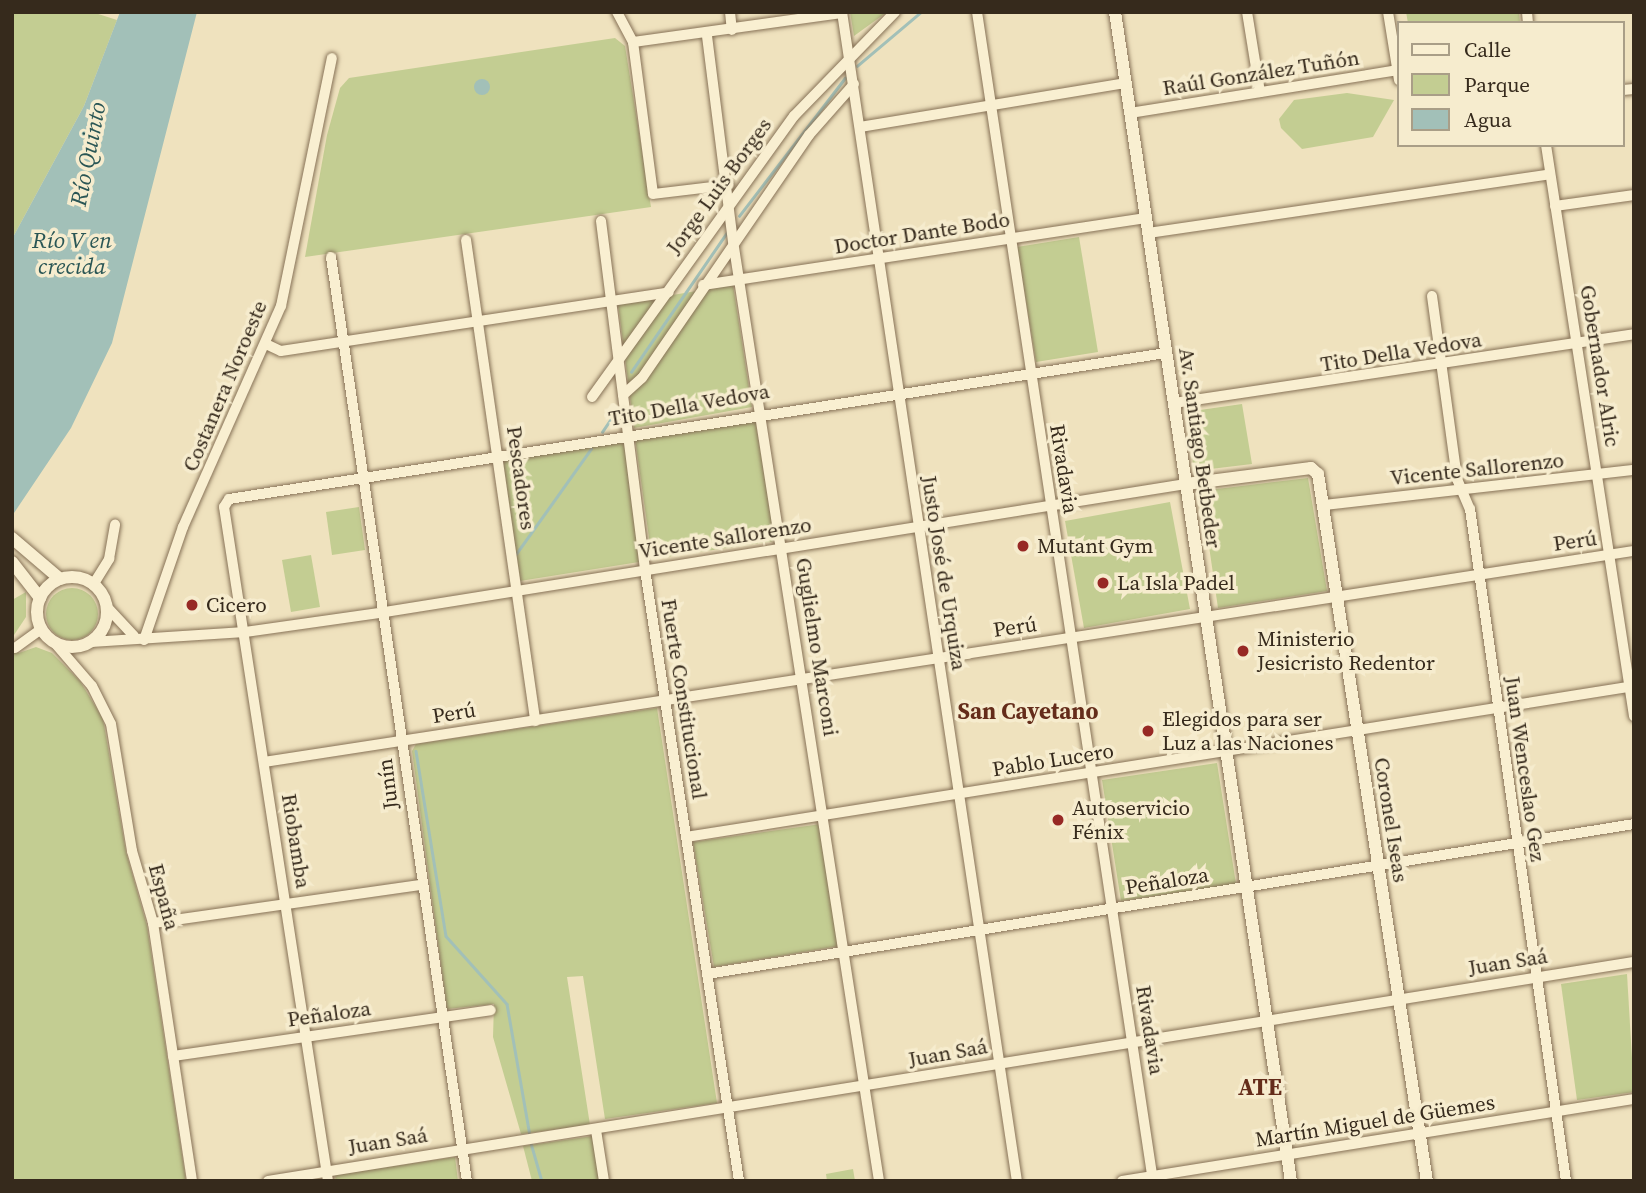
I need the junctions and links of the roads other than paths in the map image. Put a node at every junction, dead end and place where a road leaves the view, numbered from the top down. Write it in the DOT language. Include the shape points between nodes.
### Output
graph roads {
  1 [pos="617,12"];
  2 [pos="730,12"];
  3 [pos="895,12"];
  4 [pos="977,12"];
  5 [pos="1115,12"];
  6 [pos="1247,12"];
  7 [pos="1388,12"];
  8 [pos="842,13"];
  9 [pos="732,30"];
  10 [pos="707,36"];
  11 [pos="633,42"];
  12 [pos="849,53"];
  13 [pos="332,58"];
  14 [pos="1398,75"];
  15 [pos="1126,83"];
  16 [pos="854,84"];
  17 [pos="1259,92"];
  18 [pos="990,106"];
  19 [pos="1130,113"];
  20 [pos="860,127"];
  21 [pos="1546,147"];
  22 [pos="1550,174"];
  23 [pos="728,185"];
  24 [pos="1634,195"];
  25 [pos="728,201"];
  26 [pos="1555,206"];
  27 [pos="1146,218"];
  28 [pos="601,221"];
  29 [pos="1148,233"];
  30 [pos="466,240"];
  31 [pos="1010,240"];
  32 [pos="733,241"];
  33 [pos="331,257"];
  34 [pos="879,260"];
  35 [pos="738,279"];
  36 [pos="703,285"];
  37 [pos="672,291"];
  38 [pos="1432,296"];
  39 [pos="612,299"];
  40 [pos="478,320"];
  41 [pos="1634,334"];
  42 [pos="344,341"];
  43 [pos="1577,342"];
  44 [pos="268,345"];
  45 [pos="1166,354"];
  46 [pos="619,360"];
  47 [pos="1441,365"];
  48 [pos="1029,373"];
  49 [pos="897,392"];
  50 [pos="623,395"];
  51 [pos="592,397"];
  52 [pos="1174,403"];
  53 [pos="759,412"];
  54 [pos="629,435"];
  55 [pos="498,455"];
  56 [pos="1311,468"];
  57 [pos="1634,470"];
  58 [pos="1597,475"];
  59 [pos="363,477"];
  60 [pos="1186,484"];
  61 [pos="1462,491"];
  62 [pos="1050,505"];
  63 [pos="1325,505"];
  64 [pos="224,507"];
  65 [pos="115,525"];
  66 [pos="916,529"];
  67 [pos="12,538"];
  68 [pos="782,549"];
  69 [pos="1634,551"];
  70 [pos="1609,555"];
  71 [pos="12,562"];
  72 [pos="645,570"];
  73 [pos="1478,574"];
  74 [pos="60,579"];
  75 [pos="93,585"];
  76 [pos="518,590"];
  77 [pos="40,598"];
  78 [pos="1338,598"];
  79 [pos="106,606"];
  80 [pos="385,612"];
  81 [pos="1206,620"];
  82 [pos="41,629"];
  83 [pos="246,632"];
  84 [pos="1073,638"];
  85 [pos="144,640"];
  86 [pos="54,642"];
  87 [pos="90,642"];
  88 [pos="15,648"];
  89 [pos="937,658"];
  90 [pos="803,680"];
  91 [pos="1632,686"];
  92 [pos="665,700"];
  93 [pos="1498,707"];
  94 [pos="1634,716"];
  95 [pos="535,721"];
  96 [pos="1358,730"];
  97 [pos="402,742"];
  98 [pos="1227,753"];
  99 [pos="264,762"];
  100 [pos="1091,774"];
  101 [pos="959,794"];
  102 [pos="826,816"];
  103 [pos="1634,824"];
  104 [pos="686,837"];
  105 [pos="1516,842"];
  106 [pos="1379,865"];
  107 [pos="420,885"];
  108 [pos="1248,888"];
  109 [pos="286,902"];
  110 [pos="1111,910"];
  111 [pos="153,923"];
  112 [pos="979,929"];
  113 [pos="845,951"];
  114 [pos="1634,962"];
  115 [pos="707,974"];
  116 [pos="1536,977"];
  117 [pos="1399,999"];
  118 [pos="491,1010"];
  119 [pos="440,1018"];
  120 [pos="1267,1019"];
  121 [pos="308,1037"];
  122 [pos="1132,1040"];
  123 [pos="173,1056"];
  124 [pos="999,1064"];
  125 [pos="866,1088"];
  126 [pos="1634,1099"];
  127 [pos="728,1111"];
  128 [pos="1555,1111"];
  129 [pos="596,1130"];
  130 [pos="1420,1133"];
  131 [pos="461,1149"];
  132 [pos="1287,1154"];
  133 [pos="327,1176"];
  134 [pos="1152,1178"];
  135 [pos="192,1181"];
  136 [pos="268,1181"];
  137 [pos="467,1181"];
  138 [pos="604,1181"];
  139 [pos="739,1181"];
  140 [pos="879,1181"];
  141 [pos="1017,1181"];
  142 [pos="1122,1181"];
  143 [pos="1291,1181"];
  144 [pos="1427,1181"];
  145 [pos="1566,1181"];
  1 -- 11 [label="street" via="618,26"];
  2 -- 9 [label="street"];
  3 -- 12 [label="street, Jorge Luis Borges"];
  4 -- 18 [label="street, Rivadavia"];
  5 -- 15 [label="street, Av. Santiago Betbeder"];
  6 -- 17 [label="street"];
  7 -- 14 [label="street"];
  8 -- 9 [label="street"];
  8 -- 12 [label="street, Justo José de Urquiza"];
  9 -- 10 [label="street"];
  10 -- 11 [label="street"];
  10 -- 23 [label="street, Guglielmo Marconi"];
  11 -- 23 [label="street" via="653,194"];
  12 -- 16 [label="street, Justo José de Urquiza"];
  12 -- 25 [label="street, Jorge Luis Borges"];
  13 -- 44 [label="street, Costanera Noroeste" via="295,219 288,280"];
  14 -- 17 [label="street, Raúl González Tuñón"];
  15 -- 18 [label="street"];
  15 -- 19 [label="street, Av. Santiago Betbeder"];
  16 -- 20 [label="street, Justo José de Urquiza"];
  16 -- 32 [label="street, Jorge Luis Borges"];
  17 -- 19 [label="street, Raúl González Tuñón"];
  18 -- 20 [label="street"];
  18 -- 31 [label="street, Rivadavia"];
  19 -- 27 [label="street, Av. Santiago Betbeder"];
  20 -- 34 [label="street, Justo José de Urquiza"];
  21 -- 22 [label="street, Gobernador Alric"];
  22 -- 26 [label="street, Gobernador Alric"];
  22 -- 29 [label="street"];
  23 -- 25 [label="street, Guglielmo Marconi"];
  24 -- 26 [label="street"];
  25 -- 32 [label="street, Guglielmo Marconi"];
  25 -- 37 [label="street, Jorge Luis Borges"];
  26 -- 43 [label="street, Gobernador Alric"];
  27 -- 29 [label="street, Av. Santiago Betbeder"];
  27 -- 31 [label="street, Doctor Dante Bodo"];
  28 -- 39 [label="street, Fuerte Constitucional"];
  29 -- 45 [label="street, Av. Santiago Betbeder"];
  30 -- 40 [label="street, Pescadores"];
  31 -- 34 [label="street, Doctor Dante Bodo"];
  31 -- 48 [label="street, Rivadavia"];
  32 -- 35 [label="street, Guglielmo Marconi"];
  32 -- 36 [label="street, Jorge Luis Borges"];
  33 -- 42 [label="street, Junín"];
  34 -- 35 [label="street, Doctor Dante Bodo"];
  34 -- 49 [label="street, Justo José de Urquiza"];
  35 -- 36 [label="street, Doctor Dante Bodo"];
  35 -- 53 [label="street, Guglielmo Marconi"];
  36 -- 50 [label="street, Jorge Luis Borges" via="642,378"];
  37 -- 39 [label="street"];
  37 -- 46 [label="street, Jorge Luis Borges"];
  38 -- 47 [label="street, Juan Wenceslao Gez"];
  39 -- 40 [label="street"];
  39 -- 46 [label="street, Fuerte Constitucional"];
  40 -- 42 [label="street"];
  40 -- 55 [label="street, Pescadores"];
  41 -- 43 [label="street, Tito Della Vedova"];
  42 -- 44 [label="street" via="281,351"];
  42 -- 59 [label="street, Junín"];
  43 -- 47 [label="street, Tito Della Vedova"];
  43 -- 58 [label="street, Gobernador Alric"];
  44 -- 85 [label="street, Costanera Noroeste" via="183,527"];
  45 -- 48 [label="street, Tito Della Vedova"];
  45 -- 52 [label="street, Av. Santiago Betbeder"];
  46 -- 50 [label="street, Fuerte Constitucional"];
  46 -- 51 [label="street, Jorge Luis Borges"];
  47 -- 52 [label="street, Tito Della Vedova"];
  47 -- 61 [label="street, Juan Wenceslao Gez"];
  48 -- 49 [label="street, Tito Della Vedova"];
  48 -- 62 [label="street, Rivadavia"];
  49 -- 53 [label="street, Tito Della Vedova"];
  49 -- 66 [label="street, Justo José de Urquiza"];
  50 -- 54 [label="street, Fuerte Constitucional"];
  52 -- 60 [label="street, Av. Santiago Betbeder"];
  53 -- 54 [label="street, Tito Della Vedova"];
  53 -- 68 [label="street, Guglielmo Marconi"];
  54 -- 55 [label="street, Tito Della Vedova"];
  54 -- 72 [label="street, Fuerte Constitucional"];
  55 -- 59 [label="street, Tito Della Vedova"];
  55 -- 76 [label="street, Pescadores"];
  56 -- 60 [label="street, Vicente Sallorenzo"];
  56 -- 63 [label="street, Coronel Iseas"];
  57 -- 58 [label="street, Vicente Sallorenzo"];
  58 -- 61 [label="street, Vicente Sallorenzo"];
  58 -- 70 [label="street, Gobernador Alric"];
  59 -- 64 [label="street, Tito Della Vedova" via="236,496"];
  59 -- 80 [label="street, Junín"];
  60 -- 62 [label="street, Vicente Sallorenzo"];
  60 -- 81 [label="street, Av. Santiago Betbeder"];
  61 -- 63 [label="street, Vicente Sallorenzo"];
  61 -- 73 [label="street, Juan Wenceslao Gez" via="1471,509"];
  62 -- 66 [label="street, Vicente Sallorenzo"];
  62 -- 84 [label="street, Rivadavia"];
  63 -- 78 [label="street, Coronel Iseas"];
  64 -- 83 [label="street, Riobamba"];
  65 -- 75 [label="street" via="109,559"];
  66 -- 68 [label="street, Vicente Sallorenzo"];
  66 -- 89 [label="street, Justo José de Urquiza"];
  67 -- 74 [label="street" via="37,565"];
  68 -- 72 [label="street, Vicente Sallorenzo"];
  68 -- 90 [label="street, Guglielmo Marconi"];
  69 -- 70 [label="street, Perú"];
  70 -- 73 [label="street, Perú"];
  70 -- 91 [label="street, Gobernador Alric"];
  71 -- 77 [label="street"];
  72 -- 76 [label="street, Vicente Sallorenzo"];
  72 -- 92 [label="street, Fuerte Constitucional"];
  73 -- 78 [label="street, Perú"];
  73 -- 93 [label="street, Juan Wenceslao Gez"];
  74 -- 75 [label="street"];
  74 -- 77 [label="street"];
  75 -- 79 [label="street"];
  76 -- 80 [label="street, Vicente Sallorenzo"];
  76 -- 95 [label="street, Pescadores"];
  77 -- 82 [label="street"];
  78 -- 81 [label="street, Perú"];
  78 -- 96 [label="street, Coronel Iseas"];
  79 -- 85 [label="street" via="120,629"];
  79 -- 87 [label="street" via="106,622"];
  80 -- 83 [label="street, Vicente Sallorenzo"];
  80 -- 97 [label="street, Junín"];
  81 -- 84 [label="street, Perú"];
  81 -- 98 [label="street, Av. Santiago Betbeder"];
  82 -- 86 [label="street"];
  82 -- 88 [label="street"];
  83 -- 85 [label="street, Vicente Sallorenzo"];
  83 -- 99 [label="street, Riobamba"];
  84 -- 89 [label="street, Perú"];
  84 -- 100 [label="street, Rivadavia"];
  85 -- 87 [label="street, Vicente Sallorenzo"];
  86 -- 87 [label="street"];
  86 -- 111 [label="street, España" via="92,685 111,724 132,851"];
  89 -- 90 [label="street, Perú"];
  89 -- 101 [label="street, Justo José de Urquiza"];
  90 -- 92 [label="street, Perú"];
  90 -- 102 [label="street, Guglielmo Marconi"];
  91 -- 93 [label="street, Pablo Lucero"];
  91 -- 94 [label="street, Gobernador Alric"];
  92 -- 95 [label="street, Perú"];
  92 -- 104 [label="street, Fuerte Constitucional"];
  93 -- 96 [label="street, Pablo Lucero"];
  93 -- 105 [label="street, Juan Wenceslao Gez"];
  95 -- 97 [label="street, Perú"];
  96 -- 98 [label="street, Pablo Lucero"];
  96 -- 106 [label="street, Coronel Iseas"];
  97 -- 99 [label="street, Perú"];
  97 -- 107 [label="street, Junín"];
  98 -- 100 [label="street, Pablo Lucero"];
  98 -- 108 [label="street, Av. Santiago Betbeder"];
  99 -- 109 [label="street, Riobamba"];
  100 -- 101 [label="street, Pablo Lucero"];
  100 -- 110 [label="street, Rivadavia"];
  101 -- 102 [label="street, Pablo Lucero"];
  101 -- 112 [label="street, Justo José de Urquiza"];
  102 -- 104 [label="street, Pablo Lucero"];
  102 -- 113 [label="street, Guglielmo Marconi"];
  103 -- 105 [label="street, Peñaloza"];
  104 -- 115 [label="street, Fuerte Constitucional"];
  105 -- 106 [label="street, Peñaloza"];
  105 -- 116 [label="street, Juan Wenceslao Gez"];
  106 -- 108 [label="street, Peñaloza"];
  106 -- 117 [label="street, Coronel Iseas"];
  107 -- 109 [label="street"];
  107 -- 119 [label="street, Junín"];
  108 -- 110 [label="street, Peñaloza"];
  108 -- 120 [label="street, Av. Santiago Betbeder"];
  109 -- 111 [label="street"];
  109 -- 121 [label="street, Riobamba"];
  110 -- 112 [label="street, Peñaloza"];
  110 -- 122 [label="street, Rivadavia"];
  111 -- 123 [label="street, España"];
  112 -- 113 [label="street, Peñaloza"];
  112 -- 124 [label="street, Justo José de Urquiza"];
  113 -- 115 [label="street, Peñaloza"];
  113 -- 125 [label="street, Guglielmo Marconi"];
  114 -- 116 [label="street, Juan Saá"];
  115 -- 127 [label="street, Fuerte Constitucional"];
  116 -- 117 [label="street, Juan Saá"];
  116 -- 128 [label="street, Juan Wenceslao Gez"];
  117 -- 120 [label="street, Juan Saá"];
  117 -- 130 [label="street, Coronel Iseas"];
  118 -- 119 [label="street, Peñaloza"];
  119 -- 121 [label="street, Peñaloza"];
  119 -- 131 [label="street, Junín"];
  120 -- 122 [label="street, Juan Saá"];
  120 -- 132 [label="street, Av. Santiago Betbeder"];
  121 -- 123 [label="street, Peñaloza"];
  121 -- 133 [label="street, Riobamba"];
  122 -- 124 [label="street, Juan Saá"];
  122 -- 134 [label="street, Rivadavia"];
  123 -- 135 [label="street, España"];
  124 -- 125 [label="street, Juan Saá"];
  124 -- 141 [label="street, Justo José de Urquiza"];
  125 -- 127 [label="street, Juan Saá"];
  125 -- 140 [label="street, Guglielmo Marconi"];
  126 -- 128 [label="street, Martín Miguel de Güemes"];
  127 -- 129 [label="street, Juan Saá"];
  127 -- 139 [label="street, Fuerte Constitucional"];
  128 -- 130 [label="street, Martín Miguel de Güemes"];
  128 -- 145 [label="street, Juan Wenceslao Gez"];
  129 -- 131 [label="street, Juan Saá"];
  129 -- 138 [label="street"];
  130 -- 132 [label="street, Martín Miguel de Güemes"];
  130 -- 144 [label="street, Coronel Iseas"];
  131 -- 133 [label="street, Juan Saá"];
  131 -- 137 [label="street, Junín"];
  132 -- 134 [label="street, Martín Miguel de Güemes"];
  132 -- 143 [label="street, Av. Santiago Betbeder"];
  133 -- 136 [label="street, Juan Saá"];
  134 -- 142 [label="street, Martín Miguel de Güemes"];
}
